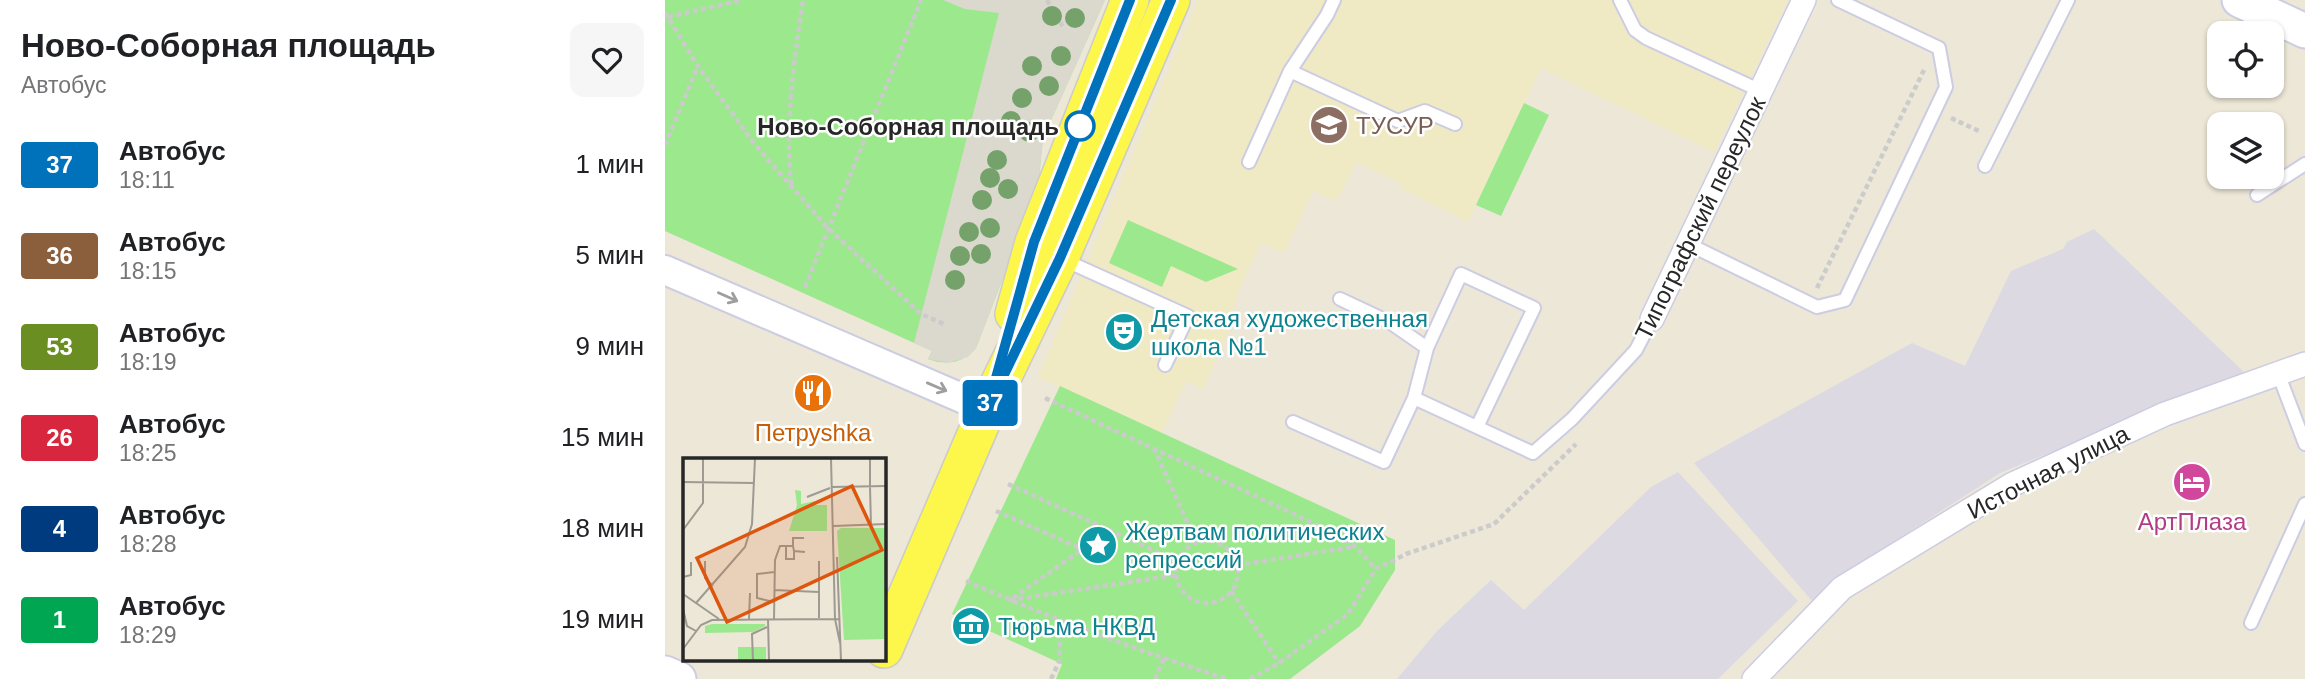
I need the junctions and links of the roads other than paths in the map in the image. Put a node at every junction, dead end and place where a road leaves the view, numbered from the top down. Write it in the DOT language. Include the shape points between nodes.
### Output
graph roads {
  1 [pos="1130,0"];
  2 [pos="1171,0"];
  3 [pos="1334,0"];
  4 [pos="1620,0"];
  5 [pos="1804,0"];
  6 [pos="1838,0"];
  7 [pos="2068,0"];
  8 [pos="2239,0"];
  9 [pos="2305,31"];
  10 [pos="1290,71"];
  11 [pos="1761,91"];
  12 [pos="1455,124"];
  13 [pos="1249,162"];
  14 [pos="2305,164"];
  15 [pos="1985,166"];
  16 [pos="2257,195"];
  17 [pos="1688,244"];
  18 [pos="1060,258"];
  19 [pos="665,270"];
  20 [pos="1340,299"];
  21 [pos="1653,319"];
  22 [pos="1427,348"];
  23 [pos="2305,364"];
  24 [pos="1165,365"];
  25 [pos="2278,373"];
  26 [pos="1415,398"];
  27 [pos="987,410"];
  28 [pos="1293,422"];
  29 [pos="1477,427"];
  30 [pos="2305,444"];
  31 [pos="2305,504"];
  32 [pos="2251,623"];
  33 [pos="885,647"];
  34 [pos="878,662"];
  35 [pos="665,673"];
  36 [pos="679,679"];
  37 [pos="871,679"];
  38 [pos="1754,679"];
  1 -- 27 [label="main road" via="1034,242"];
  2 -- 18 [label="main road"];
  3 -- 10 [label="lane"];
  4 -- 11 [label="lane" via="1635,30 1646,38"];
  5 -- 11 [label="street, Типографский переулок"];
  6 -- 17 [label="lane" via="1939,48 1946,87 1845,300 1817,307"];
  7 -- 15 [label="lane"];
  8 -- 9 [label="main road"];
  10 -- 12 [label="lane" via="1398,121 1425,111"];
  10 -- 13 [label="lane"];
  11 -- 17 [label="street, Типографский переулок"];
  14 -- 16 [label="lane"];
  17 -- 21 [label="street, Типографский переулок"];
  18 -- 24 [label="lane" via="1188,316"];
  18 -- 27 [label="main road"];
  19 -- 27 [label="street, one-way"];
  20 -- 22 [label="lane" via="1391,323"];
  21 -- 29 [label="lane, Типографский переулок" via="1636,350 1572,419 1532,453"];
  22 -- 26 [label="lane"];
  22 -- 29 [label="lane" via="1461,274 1534,308"];
  23 -- 25 [label="street, Источная улица"];
  25 -- 30 [label="lane"];
  25 -- 38 [label="street, Источная улица" via="2165,414 2011,485 1842,588"];
  26 -- 28 [label="lane" via="1384,462"];
  26 -- 29 [label="lane"];
  27 -- 33 [label="main road"];
  31 -- 32 [label="lane"];
  34 -- 37 [label="main road"];
  35 -- 36 [label="main road"];
}
